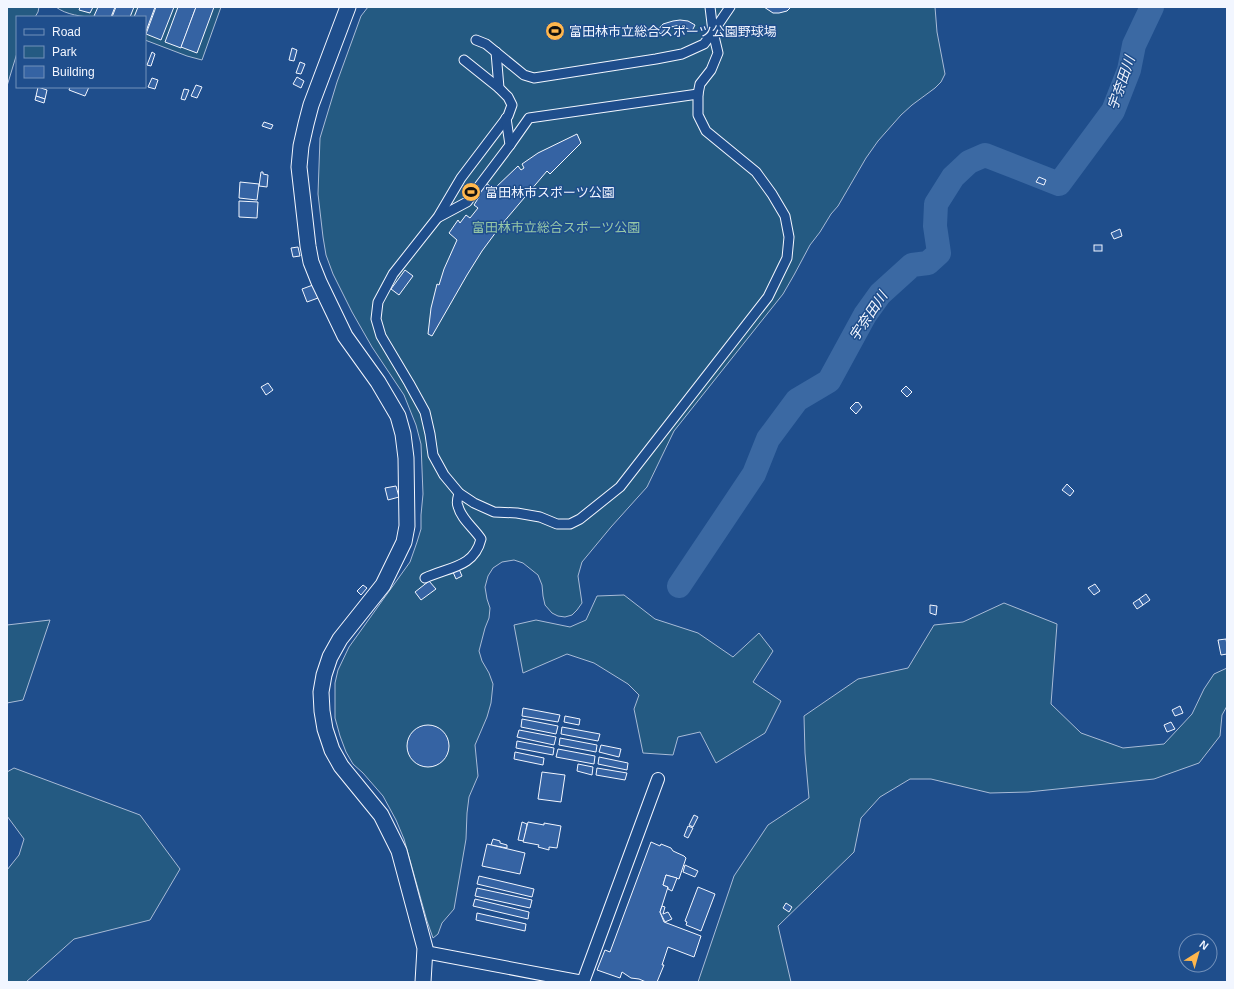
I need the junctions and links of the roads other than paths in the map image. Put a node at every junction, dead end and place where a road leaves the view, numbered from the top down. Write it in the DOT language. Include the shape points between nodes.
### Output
graph roads {
  1 [pos="348,7"];
  2 [pos="710,7"];
  3 [pos="730,7"];
  4 [pos="713,32"];
  5 [pos="476,40"];
  6 [pos="496,52"];
  7 [pos="464,60"];
  8 [pos="499,88"];
  9 [pos="698,94"];
  10 [pos="506,118"];
  11 [pos="510,146"];
  12 [pos="438,217"];
  13 [pos="459,493"];
  14 [pos="426,578"];
  15 [pos="658,779"];
  16 [pos="424,952"];
  17 [pos="423,982"];
  1 -- 16 [label="street" via="311,105 301,146 299,168 308,246 319,282 345,336 378,382 398,416 406,458 407,526 404,542 383,585 343,635 330,657 321,692 322,711 332,750 341,766 381,815 399,851"];
  2 -- 4 [label="street"];
  3 -- 4 [label="street"];
  4 -- 6 [label="street" via="704,44 682,54 534,78 524,75"];
  4 -- 9 [label="street" via="718,53 711,70 700,84"];
  5 -- 6 [label="street"];
  6 -- 8 [label="street"];
  7 -- 8 [label="street"];
  8 -- 10 [label="street" via="512,105"];
  9 -- 11 [label="street" via="529,118"];
  9 -- 13 [label="street" via="698,115 706,131 756,172 785,216 789,237 787,258 768,297 620,487 580,519 570,524 557,524 540,517 494,512 474,504"];
  10 -- 11 [label="street"];
  10 -- 12 [label="street" via="461,178"];
  11 -- 12 [label="street" via="467,202"];
  12 -- 13 [label="street" via="393,274 378,302 376,320 382,336 425,412 433,455 444,475"];
  13 -- 14 [label="street" via="457,505 462,517 481,539 479,548 464,563"];
  15 -- 16 [label="street" via="583,982"];
  16 -- 17 [label="street"];
}
